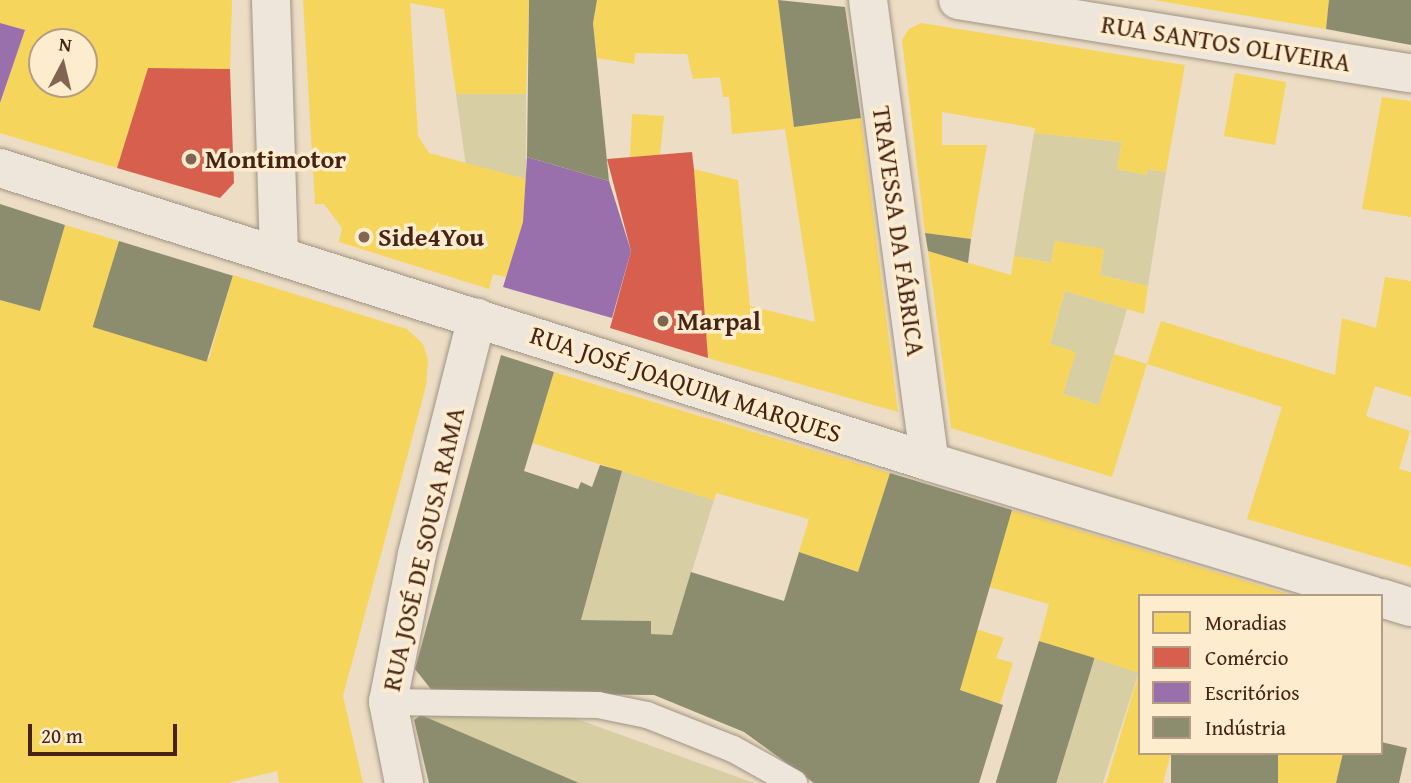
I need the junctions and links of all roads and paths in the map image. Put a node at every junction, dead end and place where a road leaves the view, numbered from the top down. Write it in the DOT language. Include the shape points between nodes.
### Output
graph roads {
  1 [pos="271,0"];
  2 [pos="868,0"];
  3 [pos="958,0"];
  4 [pos="1411,73"];
  5 [pos="0,168"];
  6 [pos="279,255"];
  7 [pos="477,317"];
  8 [pos="930,462"];
  9 [pos="1366,594"];
  10 [pos="1383,599"];
  11 [pos="1411,607"];
  12 [pos="388,702"];
  13 [pos="404,783"];
  14 [pos="794,783"];
  1 -- 6 [label="street"];
  2 -- 8 [label="street, TRAVESSA DA FÁBRICA"];
  3 -- 4 [label="street, RUA SANTOS OLIVEIRA"];
  5 -- 6 [label="street, RUA JOSÉ JOAQUIM MARQUES"];
  6 -- 7 [label="street, RUA JOSÉ JOAQUIM MARQUES"];
  7 -- 8 [label="street, RUA JOSÉ JOAQUIM MARQUES"];
  7 -- 12 [label="street, RUA JOSÉ DE SOUSA RAMA" via="417,554"];
  8 -- 9 [label="street, RUA JOSÉ JOAQUIM MARQUES"];
  10 -- 11 [label="street"];
  12 -- 13 [label="street, RUA JOSÉ DE SOUSA RAMA"];
  12 -- 14 [label="lane" via="598,705 671,724 733,749"];
}
